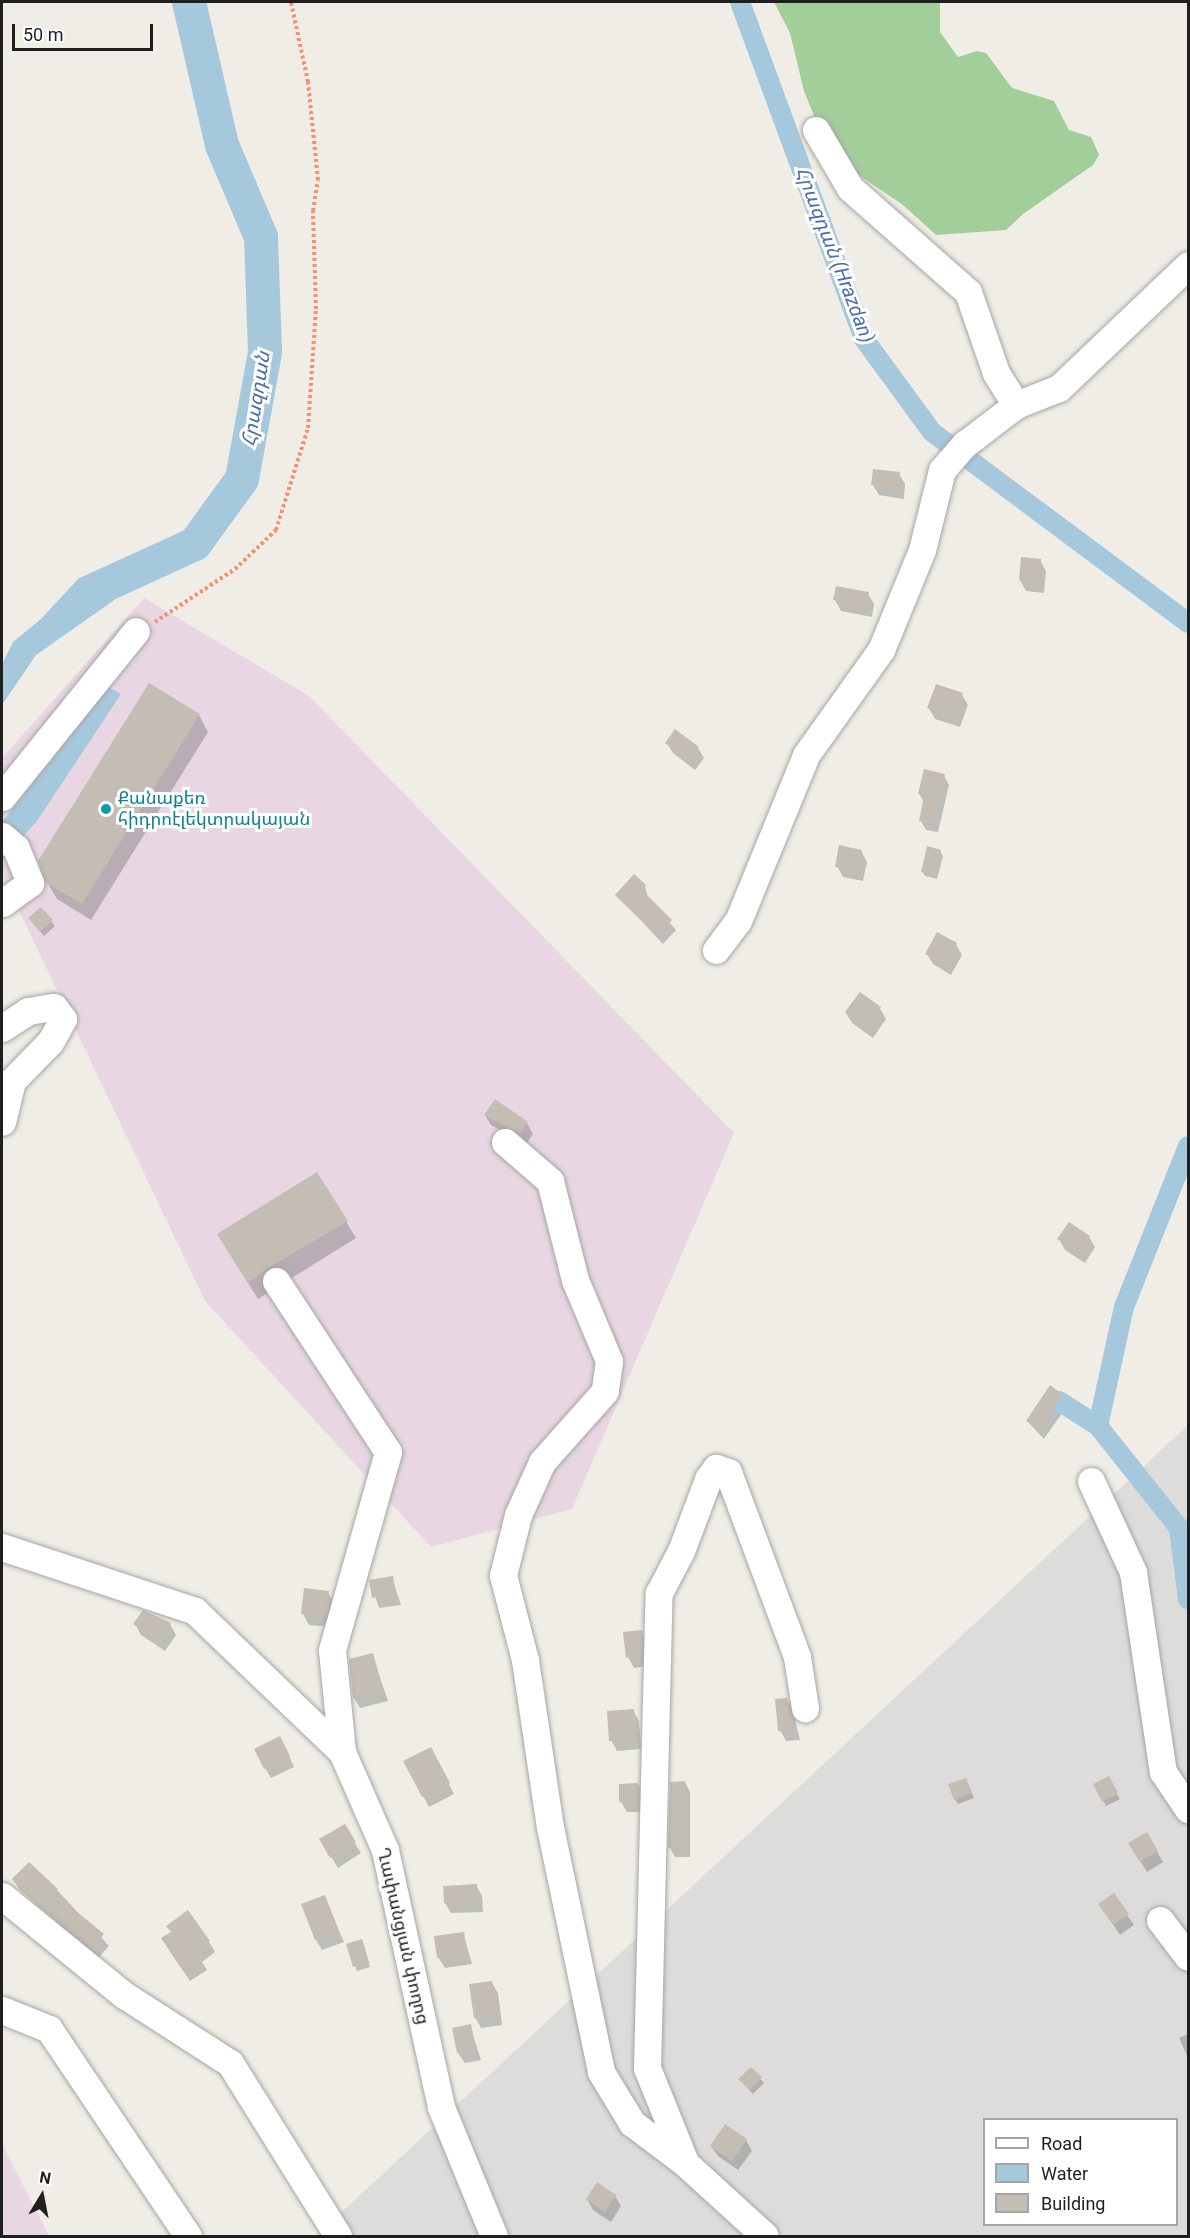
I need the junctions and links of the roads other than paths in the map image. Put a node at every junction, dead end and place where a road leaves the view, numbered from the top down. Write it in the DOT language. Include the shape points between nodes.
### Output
graph roads {
  1 [pos="816,130"];
  2 [pos="1188,265"];
  3 [pos="1016,405"];
  4 [pos="136,631"];
  5 [pos="2,797"];
  6 [pos="9,842"];
  7 [pos="2,903"];
  8 [pos="716,950"];
  9 [pos="2,1028"];
  10 [pos="2,1122"];
  11 [pos="505,1142"];
  12 [pos="276,1281"];
  13 [pos="1091,1481"];
  14 [pos="2,1547"];
  15 [pos="805,1708"];
  16 [pos="342,1752"];
  17 [pos="1188,1809"];
  18 [pos="2,1896"];
  19 [pos="1160,1920"];
  20 [pos="1188,1957"];
  21 [pos="2,2010"];
  22 [pos="685,2163"];
  23 [pos="188,2236"];
  24 [pos="338,2236"];
  25 [pos="494,2236"];
  26 [pos="765,2236"];
  1 -- 3 [label="street" via="850,188 968,292 996,373"];
  2 -- 3 [label="street" via="1059,388"];
  3 -- 8 [label="street" via="965,444 942,470 922,550 881,650 806,755 738,921"];
  4 -- 5 [label="street"];
  6 -- 7 [label="street" via="30,883"];
  9 -- 10 [label="street" via="37,1010 54,1007 63,1019 50,1042 12,1081"];
  11 -- 22 [label="street" via="550,1181 575,1280 609,1361 605,1390 542,1462 519,1515 503,1575 525,1660 550,1827 601,2072 632,2123"];
  12 -- 16 [label="street" via="388,1452 332,1650"];
  13 -- 17 [label="street" via="1133,1572 1163,1772"];
  14 -- 16 [label="street, Ղափանցյան փողոց" via="195,1611"];
  15 -- 22 [label="street" via="797,1657 728,1472 716,1468 659,1593 647,2068"];
  16 -- 25 [label="street, Ղափանցյան փողոց" via="385,1850 441,2107"];
  18 -- 24 [label="street" via="124,1995 230,2063"];
  19 -- 20 [label="street"];
  21 -- 23 [label="street" via="49,2029"];
  22 -- 26 [label="street"];
}
